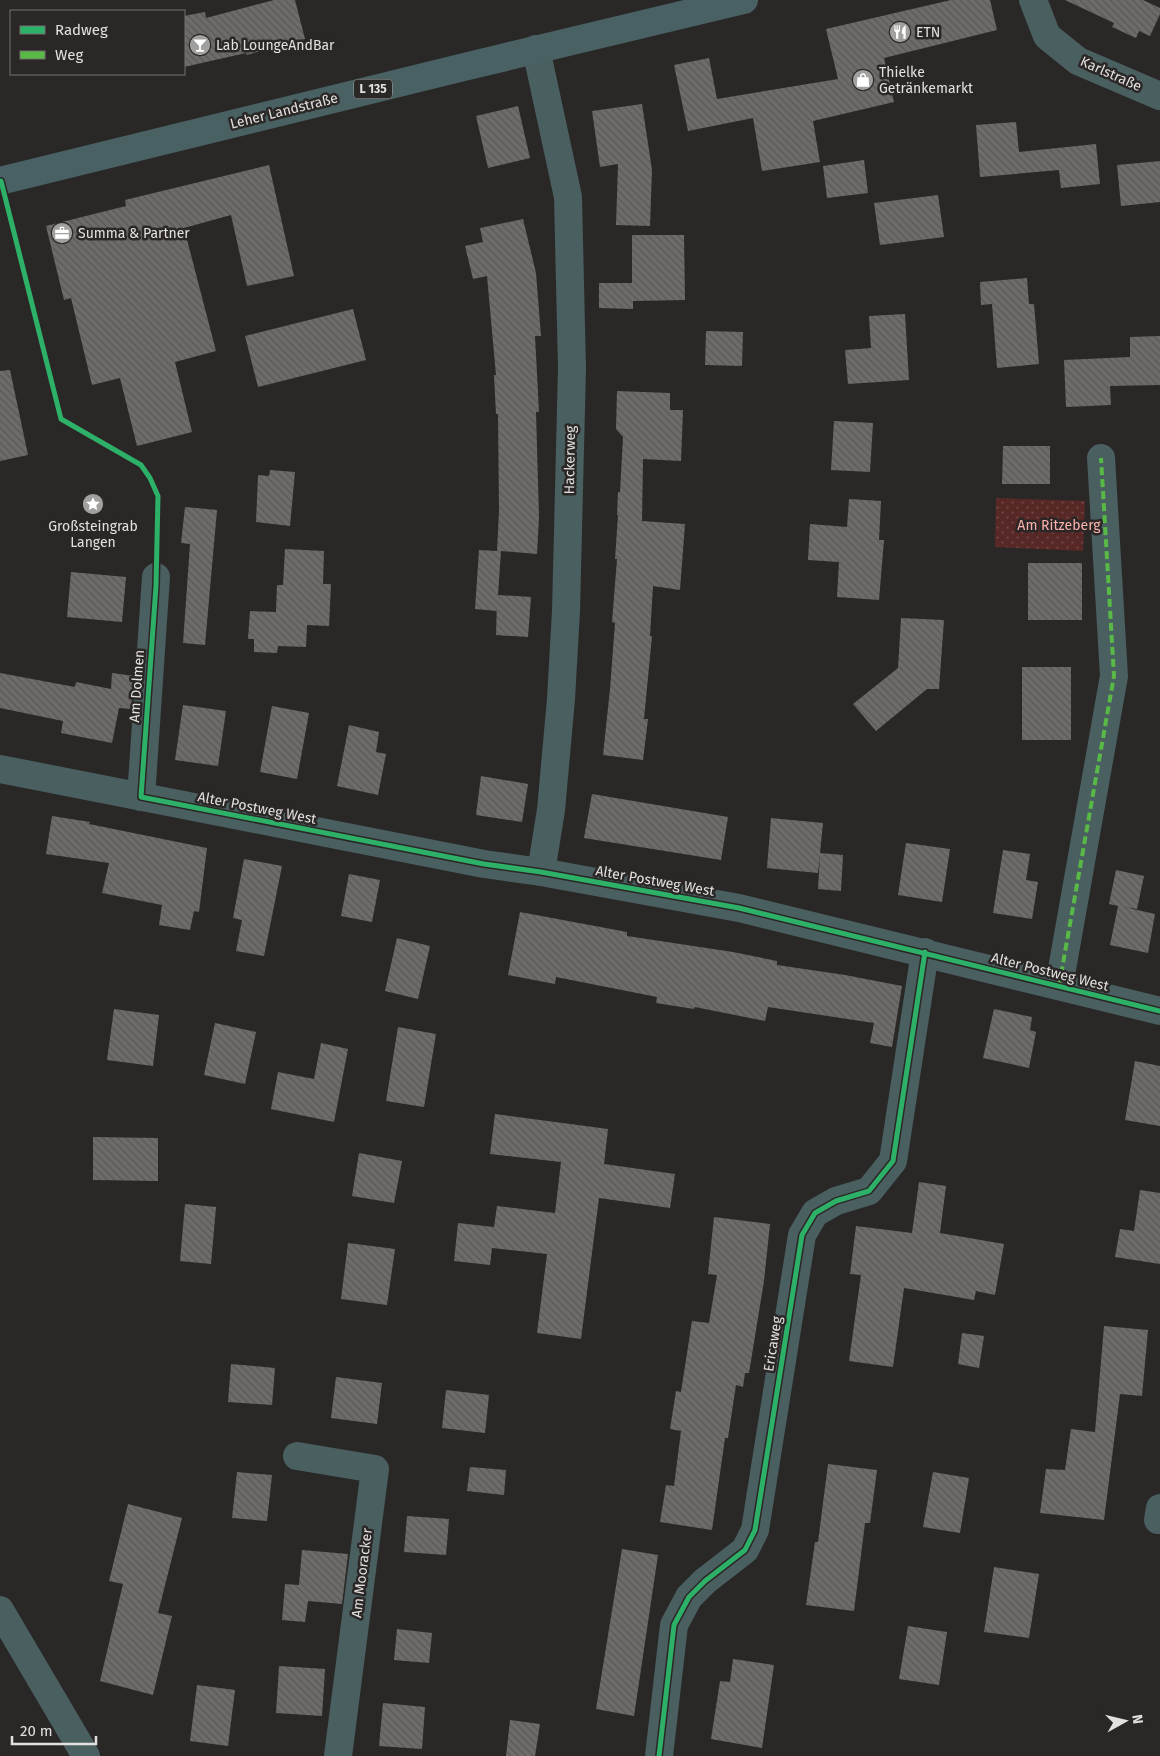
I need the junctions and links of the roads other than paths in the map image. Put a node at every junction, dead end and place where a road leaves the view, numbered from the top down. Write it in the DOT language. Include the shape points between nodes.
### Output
graph roads {
  1 [pos="744,0"];
  2 [pos="1033,0"];
  3 [pos="536,49"];
  4 [pos="1160,96"];
  5 [pos="0,181"];
  6 [pos="1101,458"];
  7 [pos="156,577"];
  8 [pos="0,769"];
  9 [pos="141,797"];
  10 [pos="541,872"];
  11 [pos="925,952"];
  12 [pos="1059,986"];
  13 [pos="1160,1011"];
  14 [pos="297,1456"];
  15 [pos="0,1610"];
  16 [pos="86,1756"];
  17 [pos="338,1756"];
  18 [pos="659,1756"];
  1 -- 3 [label="main road, Leher Landstraße / L 135"];
  2 -- 4 [label="street, Karlstraße" via="1047,36 1078,62"];
  3 -- 5 [label="main road, Leher Landstraße / L 135"];
  3 -- 10 [label="street, Hackerweg" via="568,198 572,368 562,689 551,810"];
  6 -- 12 [label="street" via="1114,676"];
  7 -- 9 [label="street, Am Dolmen"];
  8 -- 9 [label="street, Alter Postweg West"];
  9 -- 10 [label="street, Alter Postweg West" via="484,864"];
  10 -- 11 [label="street, Alter Postweg West" via="739,908"];
  11 -- 12 [label="street, Alter Postweg West"];
  11 -- 18 [label="street, Ericaweg" via="893,1162 869,1191 836,1201 815,1213 802,1235 755,1530 744,1550 689,1597 674,1625"];
  12 -- 13 [label="street, Alter Postweg West"];
  14 -- 17 [label="street, Am Mooracker" via="376,1469"];
  15 -- 16 [label="street"];
}
